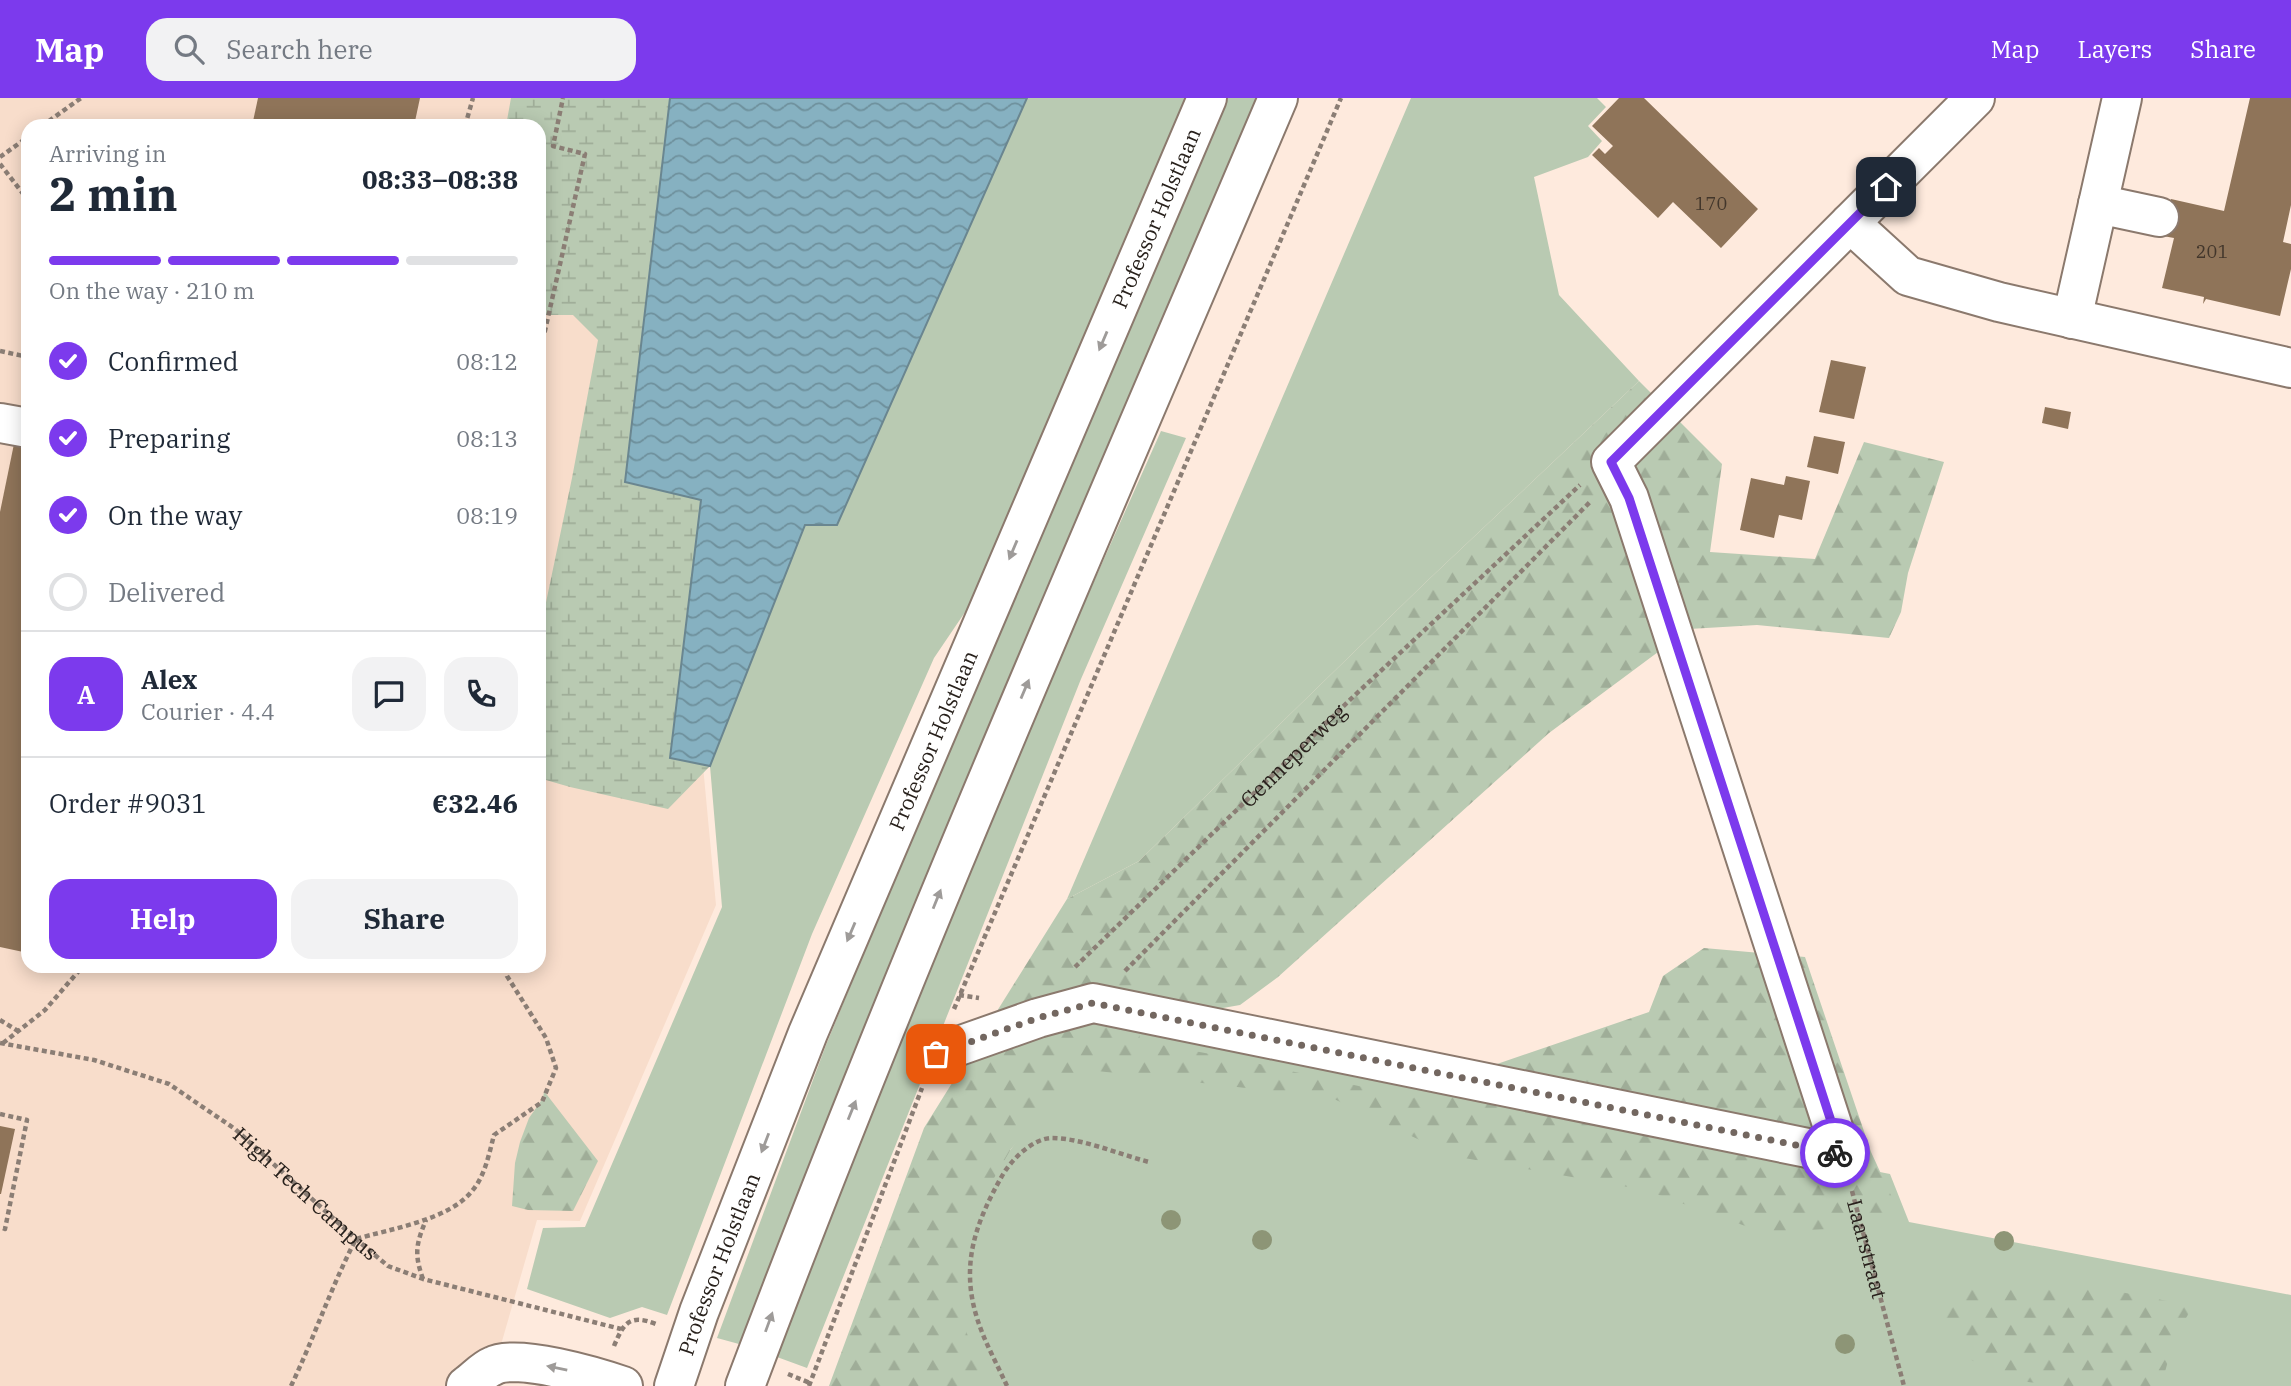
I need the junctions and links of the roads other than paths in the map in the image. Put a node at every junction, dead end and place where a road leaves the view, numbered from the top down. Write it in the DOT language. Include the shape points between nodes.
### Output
graph roads {
  1 [pos="1207,98"];
  2 [pos="1278,98"];
  3 [pos="1975,98"];
  4 [pos="2122,98"];
  5 [pos="2098,204"];
  6 [pos="2159,217"];
  7 [pos="1850,223"];
  8 [pos="2072,318"];
  9 [pos="2291,368"];
  10 [pos="0,423"];
  11 [pos="21,428"];
  12 [pos="936,1054"];
  13 [pos="466,1386"];
  14 [pos="622,1386"];
  15 [pos="674,1386"];
  16 [pos="745,1386"];
  1 -- 15 [label="main road, Professor Holstlaan, one-way" via="808,1033"];
  16 -- 2 [label="main road, one-way" via="989,772"];
  3 -- 7 [label="main road"];
  4 -- 5 [label="main road"];
  5 -- 6 [label="main road"];
  5 -- 8 [label="main road"];
  7 -- 8 [label="main road" via="1908,276"];
  7 -- 12 [label="main road" via="1615,468 1629,498 1842,1155 1093,1003"];
  8 -- 9 [label="main road"];
  10 -- 11 [label="main road"];
  14 -- 13 [label="main road, one-way" via="521,1362 494,1364"];
}
